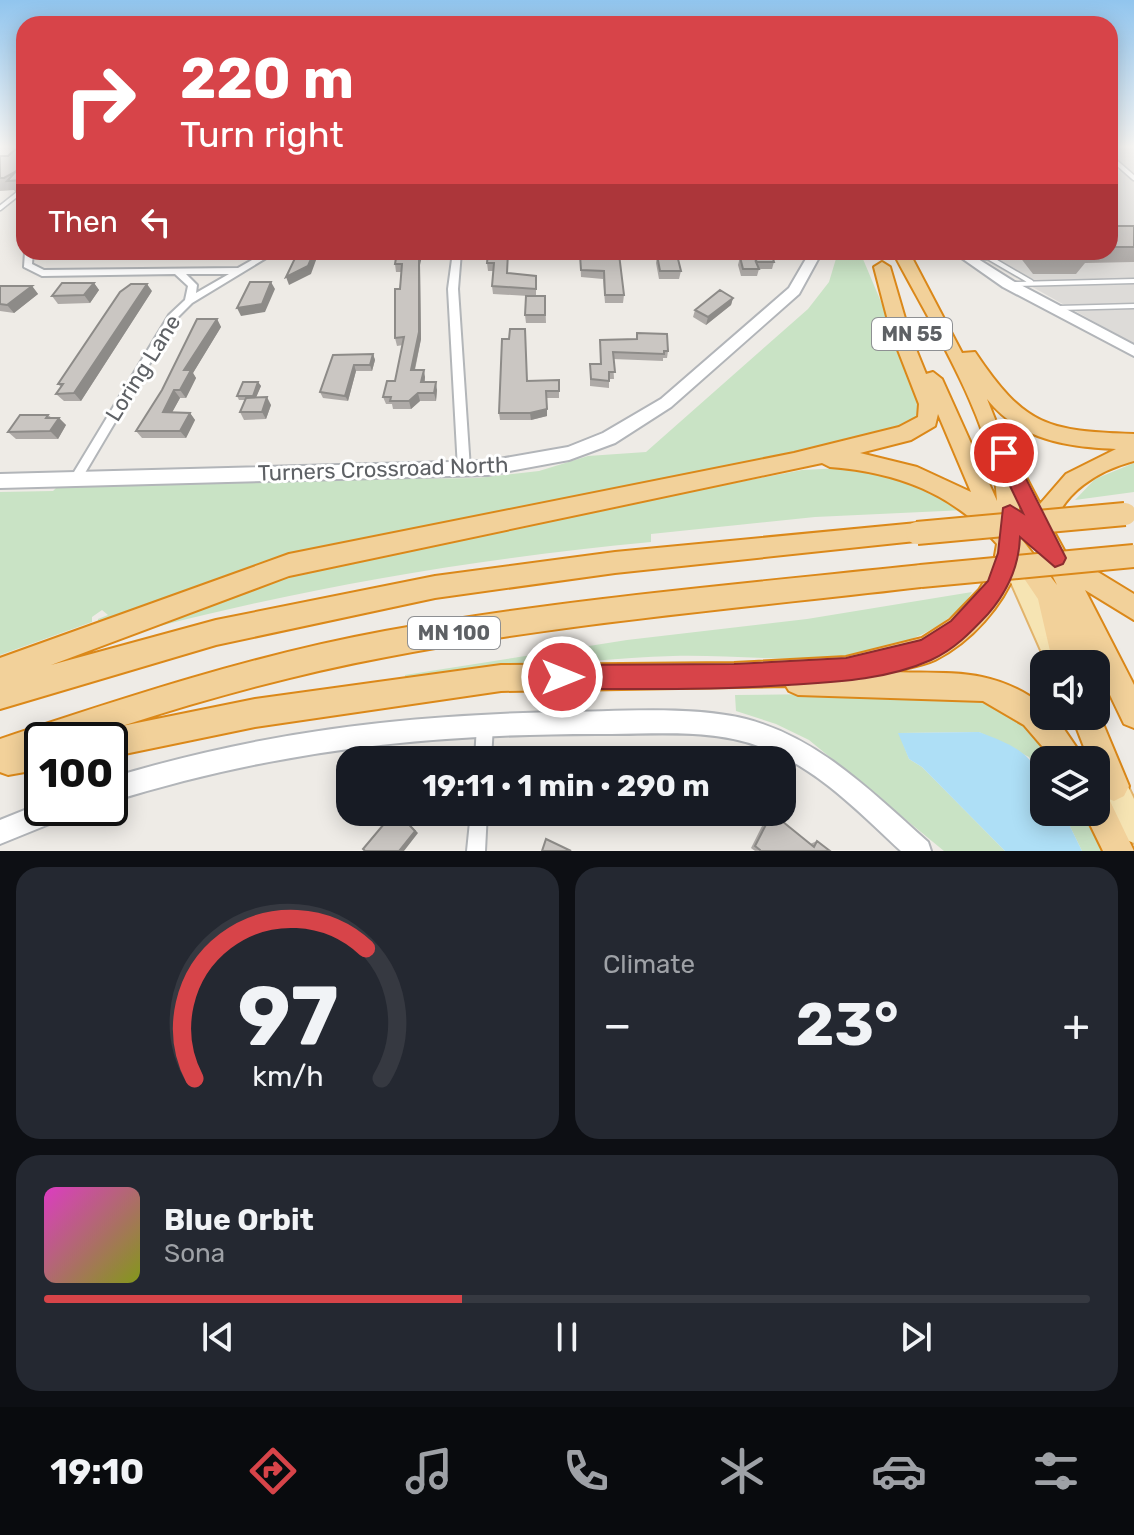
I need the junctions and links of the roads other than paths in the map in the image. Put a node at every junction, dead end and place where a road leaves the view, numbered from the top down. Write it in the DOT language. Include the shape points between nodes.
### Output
graph roads {
  1 [pos="16,195"];
  2 [pos="0,208"];
  3 [pos="28,260"];
  4 [pos="260,260"];
  5 [pos="456,260"];
  6 [pos="811,260"];
  7 [pos="878,260"];
  8 [pos="905,260"];
  9 [pos="971,260"];
  10 [pos="993,260"];
  11 [pos="243,271"];
  12 [pos="178,272"];
  13 [pos="1134,281"];
  14 [pos="1032,283"];
  15 [pos="1008,284"];
  16 [pos="189,301"];
  17 [pos="1134,306"];
  18 [pos="1057,308"];
  19 [pos="1134,351"];
  20 [pos="979,401"];
  21 [pos="1134,442"];
  22 [pos="1134,453"];
  23 [pos="794,462"];
  24 [pos="464,469"];
  25 [pos="0,472"];
  26 [pos="78,475"];
  27 [pos="0,481"];
  28 [pos="1130,514"];
  29 [pos="1007,536"];
  30 [pos="1046,544"];
  31 [pos="1134,556"];
  32 [pos="1048,594"];
  33 [pos="1134,608"];
  34 [pos="1053,650"];
  35 [pos="1062,650"];
  36 [pos="1085,650"];
  37 [pos="0,671"];
  38 [pos="734,676"];
  39 [pos="1110,691"];
  40 [pos="0,695"];
  41 [pos="1134,714"];
  42 [pos="485,724"];
  43 [pos="1134,730"];
  44 [pos="128,739"];
  45 [pos="484,746"];
  46 [pos="1061,746"];
  47 [pos="0,753"];
  48 [pos="24,758"];
  49 [pos="0,762"];
  50 [pos="128,785"];
  51 [pos="1110,802"];
  52 [pos="1110,816"];
  53 [pos="24,823"];
  54 [pos="478,826"];
  55 [pos="1134,829"];
  56 [pos="0,832"];
  57 [pos="476,851"];
  58 [pos="919,851"];
  59 [pos="1119,851"];
  1 -- 2 [label="lane"];
  3 -- 12 [label="street" via="27,265 42,273"];
  4 -- 11 [label="street, Loring Lane"];
  5 -- 24 [label="street" via="453,289"];
  6 -- 24 [label="street, Turners Crossroad North" via="794,291 666,403 632,426 546,460"];
  7 -- 23 [label="highway" via="929,404 928,421 904,434"];
  7 -- 29 [label="highway, MN 55"];
  8 -- 20 [label="highway, MN 55"];
  8 -- 21 [label="highway" via="980,376 1014,417 1060,438"];
  9 -- 15 [label="street"];
  10 -- 14 [label="lane"];
  11 -- 12 [label="street"];
  11 -- 16 [label="street, Loring Lane"];
  12 -- 16 [label="street" via="193,285"];
  13 -- 14 [label="lane"];
  14 -- 15 [label="lane"];
  15 -- 18 [label="street"];
  16 -- 26 [label="street, Loring Lane" via="167,324"];
  17 -- 18 [label="lane"];
  18 -- 19 [label="street"];
  20 -- 29 [label="highway" via="1007,478"];
  20 -- 30 [label="highway, MN 55"];
  22 -- 30 [label="highway" via="1098,465 1068,485 1047,513"];
  23 -- 29 [label="highway" via="849,460 918,477 969,503"];
  23 -- 37 [label="highway" via="289,565"];
  24 -- 26 [label="street, Turners Crossroad North"];
  25 -- 26 [label="street, Turners Crossroad North"];
  26 -- 27 [label="street, Turners Crossroad North"];
  28 -- 40 [label="highway, MN 100, bridge" via="438,587 140,651"];
  29 -- 30 [label="highway"];
  29 -- 32 [label="highway"];
  29 -- 34 [label="main road"];
  29 -- 38 [label="highway" via="1004,571 988,598 959,629 927,650 846,670"];
  30 -- 32 [label="highway"];
  30 -- 33 [label="highway" via="1104,593"];
  30 -- 41 [label="highway, MN 55"];
  31 -- 47 [label="highway, MN 100, bridge" via="921,576 429,636 186,691"];
  32 -- 35 [label="highway"];
  32 -- 36 [label="highway"];
  38 -- 44 [label="highway" via="501,678 255,713"];
  38 -- 46 [label="highway" via="840,686 983,688 1009,696 1031,711"];
  39 -- 43 [label="highway"];
  42 -- 45 [label="street"];
  42 -- 50 [label="street" via="334,738 231,756"];
  42 -- 58 [label="street" via="700,724 742,729 811,760"];
  48 -- 49 [label="highway"];
  51 -- 55 [label="main road"];
  52 -- 59 [label="highway"];
  53 -- 56 [label="street"];
  54 -- 57 [label="street"];
}
